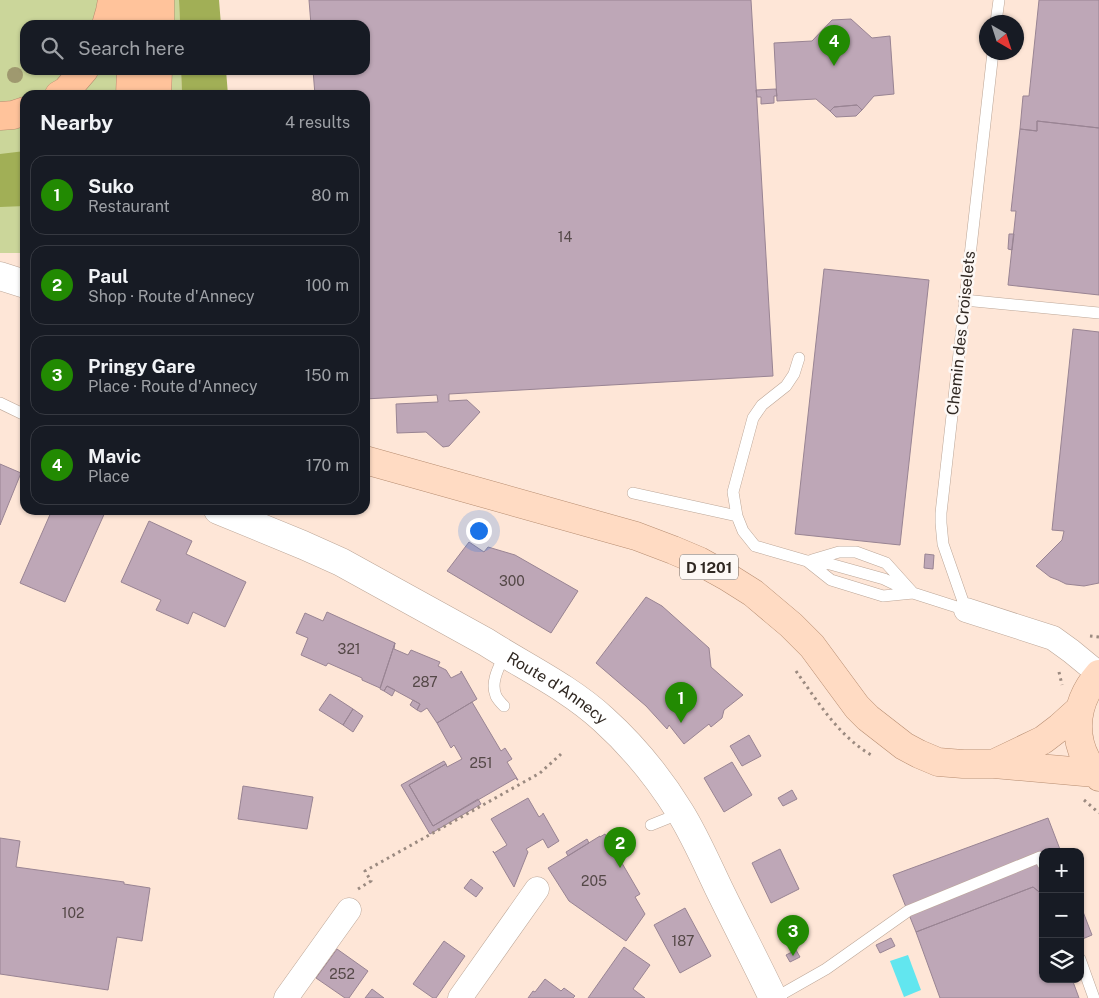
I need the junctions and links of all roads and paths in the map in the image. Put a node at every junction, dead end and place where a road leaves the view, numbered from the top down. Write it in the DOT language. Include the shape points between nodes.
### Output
graph roads {
  1 [pos="112,0"];
  2 [pos="132,0"];
  3 [pos="160,0"];
  4 [pos="999,0"];
  5 [pos="997,15"];
  6 [pos="107,20"];
  7 [pos="132,20"];
  8 [pos="160,20"];
  9 [pos="992,60"];
  10 [pos="80,75"];
  11 [pos="131,75"];
  12 [pos="158,75"];
  13 [pos="67,90"];
  14 [pos="130,90"];
  15 [pos="157,90"];
  16 [pos="20,113"];
  17 [pos="0,116"];
  18 [pos="20,264"];
  19 [pos="0,266"];
  20 [pos="0,276"];
  21 [pos="20,282"];
  22 [pos="964,300"];
  23 [pos="1099,313"];
  24 [pos="799,358"];
  25 [pos="0,403"];
  26 [pos="20,413"];
  27 [pos="370,461"];
  28 [pos="633,493"];
  29 [pos="230,515"];
  30 [pos="737,516"];
  31 [pos="807,561"];
  32 [pos="913,593"];
  33 [pos="966,610"];
  34 [pos="505,654"];
  35 [pos="794,669"];
  36 [pos="1099,674"];
  37 [pos="504,706"];
  38 [pos="1080,709"];
  39 [pos="560,754"];
  40 [pos="881,761"];
  41 [pos="994,764"];
  42 [pos="1097,775"];
  43 [pos="1081,797"];
  44 [pos="1099,813"];
  45 [pos="681,814"];
  46 [pos="651,825"];
  47 [pos="1039,857"];
  48 [pos="371,881"];
  49 [pos="537,888"];
  50 [pos="348,910"];
  51 [pos="1084,970"];
  52 [pos="286,998"];
  53 [pos="460,998"];
  54 [pos="774,998"];
  55 [pos="1094,998"];
  1 -- 6 [label="highway"];
  2 -- 7 [label="highway"];
  3 -- 8 [label="highway"];
  4 -- 5 [label="lane"];
  9 -- 22 [label="lane, Chemin des Croiselets"];
  10 -- 13 [label="highway"];
  11 -- 14 [label="highway"];
  12 -- 15 [label="highway"];
  16 -- 17 [label="highway"];
  18 -- 19 [label="street"];
  20 -- 21 [label="street"];
  22 -- 23 [label="lane"];
  22 -- 33 [label="lane, Chemin des Croiselets" via="941,524 943,544"];
  24 -- 30 [label="lane" via="786,386 762,404 753,418 733,492"];
  25 -- 26 [label="lane"];
  27 -- 41 [label="main road, D 1201" via="636,536 699,562 753,593 786,620 812,646 857,707 904,746 938,762"];
  28 -- 30 [label="lane"];
  29 -- 34 [label="street, Route d'Annecy" via="341,562"];
  30 -- 31 [label="lane" via="743,531 755,546"];
  31 -- 32 [label="lane" via="884,579"];
  31 -- 32 [label="lane" via="831,580 883,596"];
  31 -- 32 [label="lane" via="839,552 856,552 886,563"];
  32 -- 33 [label="lane"];
  33 -- 36 [label="street" via="1053,638"];
  34 -- 37 [label="lane" via="494,685 496,697"];
  34 -- 45 [label="street, Route d'Annecy" via="531,668 602,718 662,784"];
  35 -- 40 [label="path" via="846,735 864,752"];
  36 -- 38 [label="main road" via="1087,690"];
  38 -- 41 [label="main road, D 1201" via="1043,740"];
  38 -- 42 [label="main road" via="1079,738"];
  39 -- 48 [label="path" via="540,773 365,871"];
  41 -- 42 [label="main road, D 1201"];
  43 -- 44 [label="path"];
  45 -- 46 [label="lane"];
  45 -- 54 [label="street, Route d'Annecy"];
  47 -- 54 [label="lane" via="908,910 826,969"];
  49 -- 53 [label="street"];
  50 -- 52 [label="street"];
  51 -- 55 [label="lane"];
}
